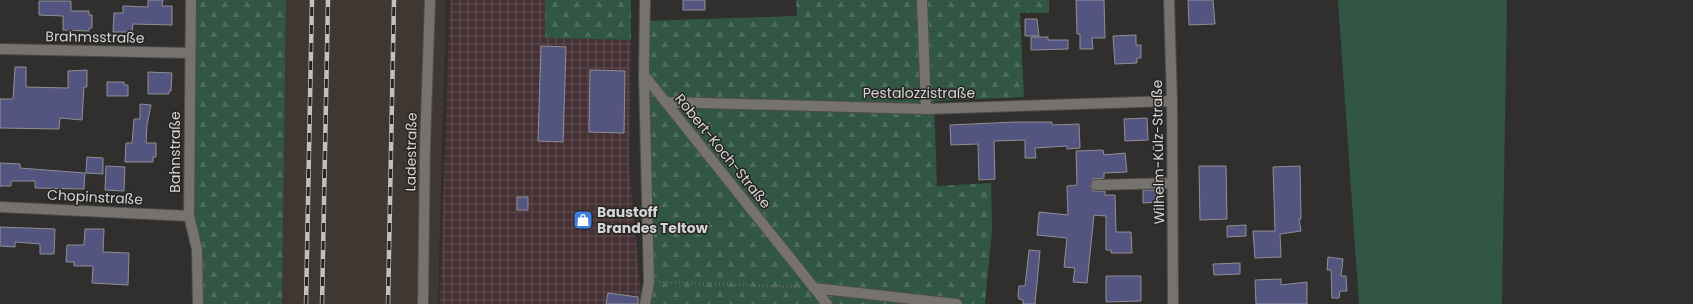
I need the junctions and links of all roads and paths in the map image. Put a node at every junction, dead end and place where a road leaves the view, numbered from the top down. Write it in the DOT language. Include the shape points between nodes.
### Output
graph roads {
  1 [pos="191,0"];
  2 [pos="430,0"];
  3 [pos="645,0"];
  4 [pos="922,0"];
  5 [pos="1169,0"];
  6 [pos="0,49"];
  7 [pos="190,53"];
  8 [pos="644,75"];
  9 [pos="1172,101"];
  10 [pos="666,102"];
  11 [pos="926,109"];
  12 [pos="1172,183"];
  13 [pos="1096,185"];
  14 [pos="0,207"];
  15 [pos="189,216"];
  16 [pos="649,282"];
  17 [pos="814,288"];
  18 [pos="198,304"];
  19 [pos="423,304"];
  20 [pos="645,304"];
  21 [pos="827,304"];
  22 [pos="956,304"];
  23 [pos="1173,304"];
  1 -- 7 [label="street, Bahnstraße"];
  2 -- 19 [label="street, Ladestraße"];
  3 -- 8 [label="street"];
  4 -- 11 [label="street"];
  5 -- 9 [label="street, Wilhelm-Külz-Straße"];
  6 -- 7 [label="street, Brahmsstraße"];
  7 -- 15 [label="street, Bahnstraße"];
  8 -- 10 [label="street, Robert-Koch-Straße"];
  8 -- 16 [label="street"];
  9 -- 11 [label="street, Pestalozzistraße"];
  9 -- 12 [label="street, Wilhelm-Külz-Straße"];
  10 -- 11 [label="street, Pestalozzistraße"];
  10 -- 17 [label="street, Robert-Koch-Straße"];
  12 -- 13 [label="street"];
  12 -- 23 [label="street, Wilhelm-Külz-Straße"];
  14 -- 15 [label="street, Chopinstraße"];
  15 -- 18 [label="street, Bahnstraße" via="197,249"];
  16 -- 17 [label="path"];
  16 -- 20 [label="street"];
  17 -- 21 [label="street, Robert-Koch-Straße"];
  17 -- 22 [label="street"];
}
